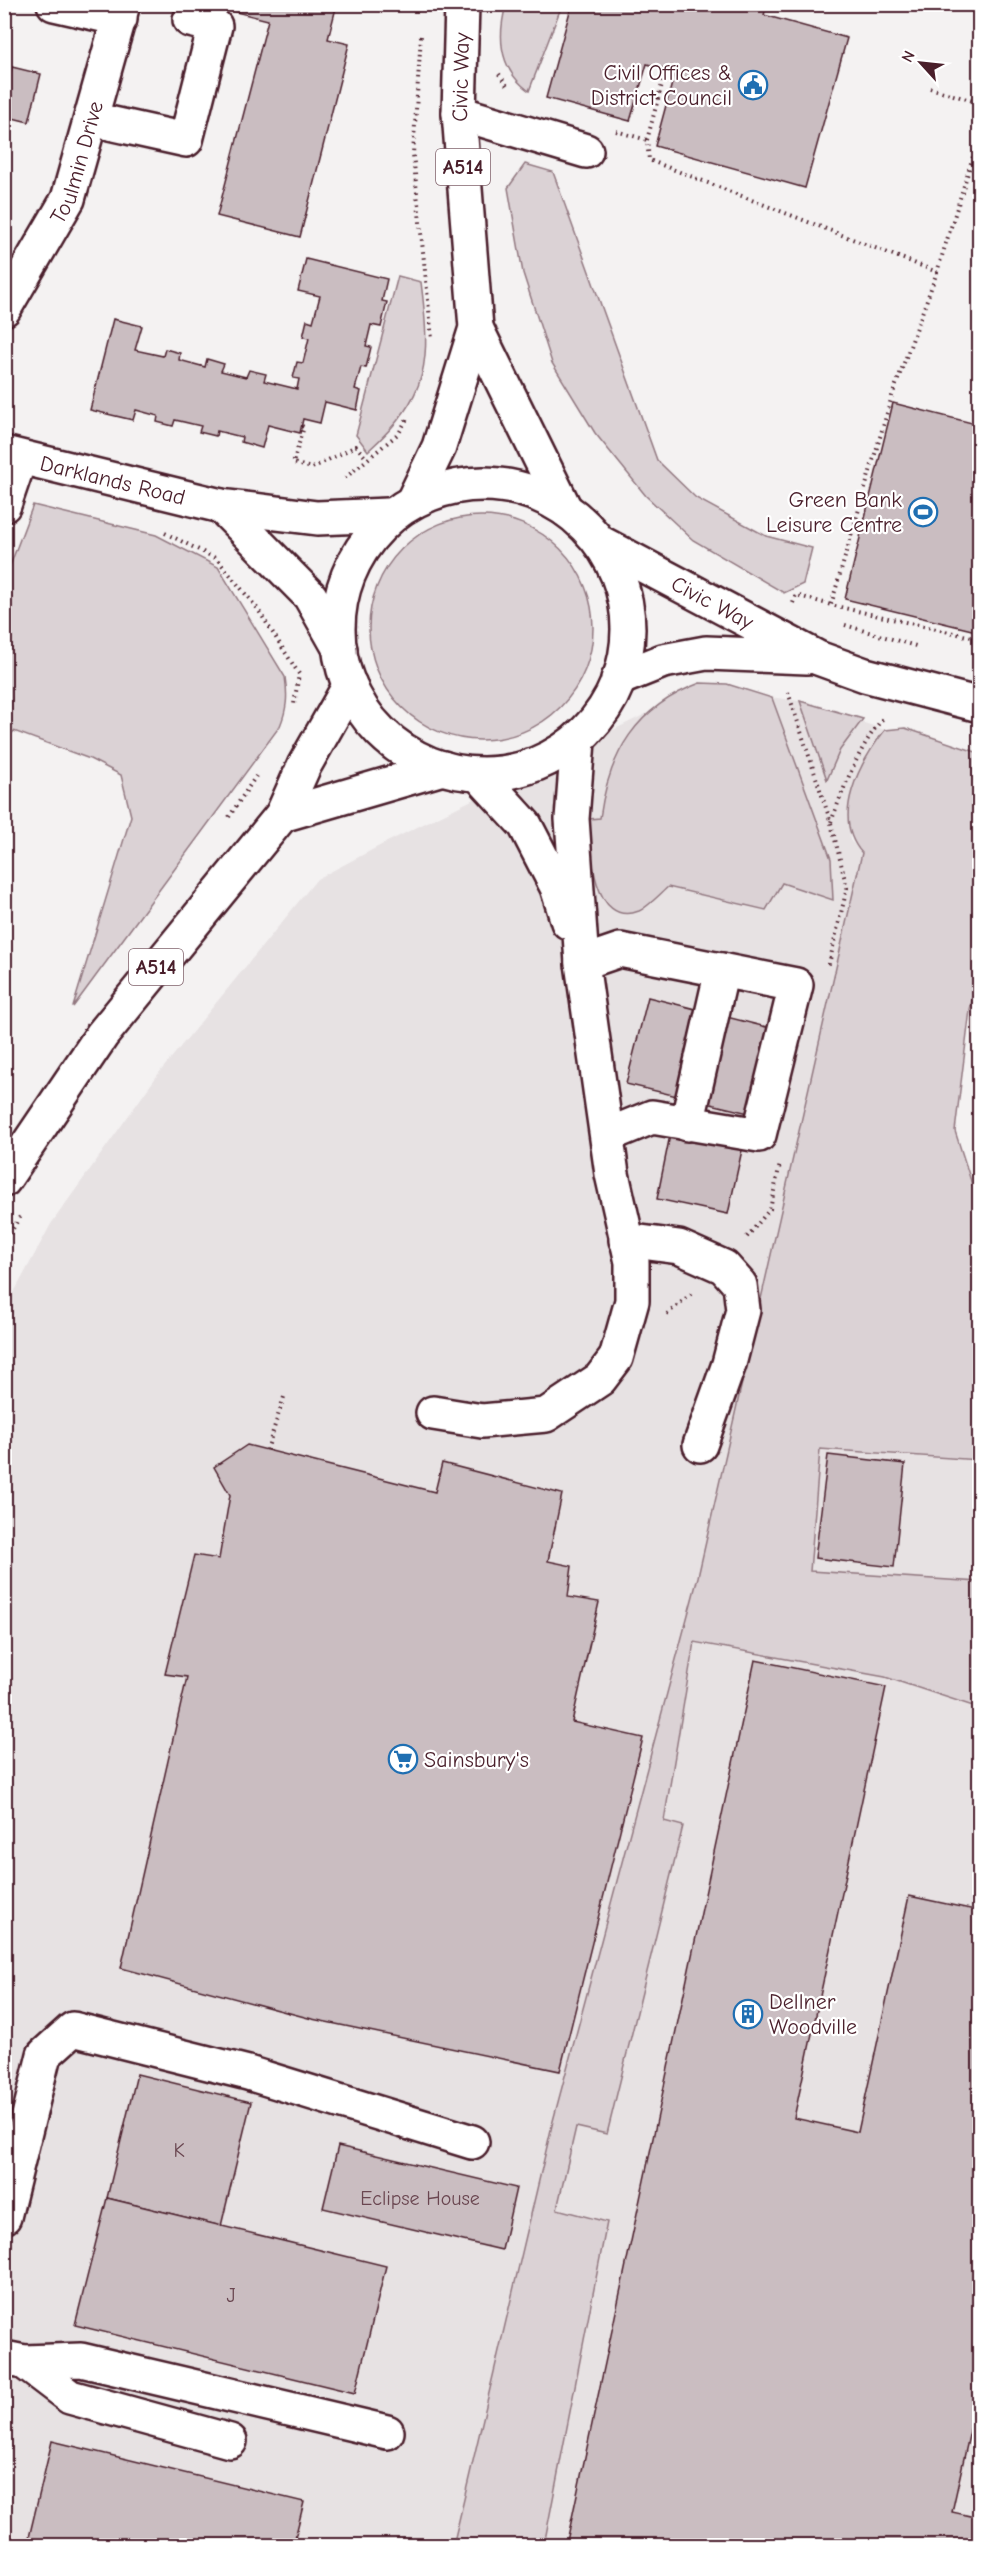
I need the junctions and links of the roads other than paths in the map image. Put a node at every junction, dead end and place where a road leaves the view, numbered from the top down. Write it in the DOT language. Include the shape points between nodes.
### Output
graph roads {
  1 [pos="54,4"];
  2 [pos="462,4"];
  3 [pos="122,12"];
  4 [pos="190,20"];
  5 [pos="459,113"];
  6 [pos="91,119"];
  7 [pos="586,151"];
  8 [pos="4,309"];
  9 [pos="476,328"];
  10 [pos="12,456"];
  11 [pos="4,505"];
  12 [pos="221,506"];
  13 [pos="401,508"];
  14 [pos="566,509"];
  15 [pos="605,545"];
  16 [pos="340,649"];
  17 [pos="818,658"];
  18 [pos="618,679"];
  19 [pos="350,685"];
  20 [pos="980,705"];
  21 [pos="579,741"];
  22 [pos="443,768"];
  23 [pos="480,776"];
  24 [pos="282,815"];
  25 [pos="582,963"];
  26 [pos="722,970"];
  27 [pos="687,1124"];
  28 [pos="608,1136"];
  29 [pos="4,1180"];
  30 [pos="626,1240"];
  31 [pos="434,1413"];
  32 [pos="700,1445"];
  33 [pos="472,2142"];
  34 [pos="4,2217"];
  35 [pos="14,2360"];
  36 [pos="387,2432"];
  37 [pos="230,2441"];
  1 -- 3 [label="main road"];
  2 -- 5 [label="main road, Civic Way / A514"];
  3 -- 6 [label="main road, Toulmin Drive"];
  4 -- 6 [label="main road" via="215,26 186,141"];
  5 -- 7 [label="main road"];
  5 -- 9 [label="main road, Civic Way / A514"];
  6 -- 8 [label="main road, Toulmin Drive" via="68,199"];
  9 -- 13 [label="main road, Civic Way / A514" via="439,447"];
  9 -- 14 [label="main road, Civic Way / A514"];
  10 -- 11 [label="main road"];
  10 -- 12 [label="main road, Darklands Road"];
  12 -- 13 [label="main road, Darklands Road" via="317,518"];
  12 -- 16 [label="main road" via="310,596"];
  13 -- 14 [label="main road" via="453,485 495,484 516,487"];
  13 -- 16 [label="main road" via="360,547 346,579 338,614"];
  14 -- 15 [label="main road"];
  15 -- 17 [label="main road, Civic Way"];
  15 -- 18 [label="main road" via="628,616 628,647"];
  16 -- 19 [label="main road"];
  17 -- 18 [label="main road, Civic Way" via="706,653 663,661"];
  17 -- 20 [label="main road, Civic Way"];
  18 -- 21 [label="main road" via="601,713"];
  19 -- 22 [label="main road" via="366,715 417,754"];
  19 -- 24 [label="main road, A514" via="304,766"];
  21 -- 23 [label="main road" via="549,763 516,773"];
  21 -- 25 [label="main road" via="572,819"];
  22 -- 23 [label="main road"];
  22 -- 24 [label="main road"];
  23 -- 25 [label="main road" via="525,825 557,887"];
  24 -- 29 [label="main road, A514" via="102,1035"];
  25 -- 26 [label="main road" via="620,950"];
  25 -- 28 [label="main road"];
  26 -- 27 [label="main road"];
  26 -- 27 [label="main road" via="796,985 759,1135"];
  27 -- 28 [label="main road" via="652,1117"];
  28 -- 30 [label="main road"];
  30 -- 31 [label="main road" via="632,1262 632,1301 616,1358 600,1380 546,1415 482,1421"];
  30 -- 32 [label="main road" via="679,1247 724,1267 740,1285 743,1310 729,1364"];
  33 -- 34 [label="main road" via="248,2073 73,2029 44,2055"];
  35 -- 36 [label="main road" via="81,2360"];
  35 -- 37 [label="main road" via="70,2397"];
}
